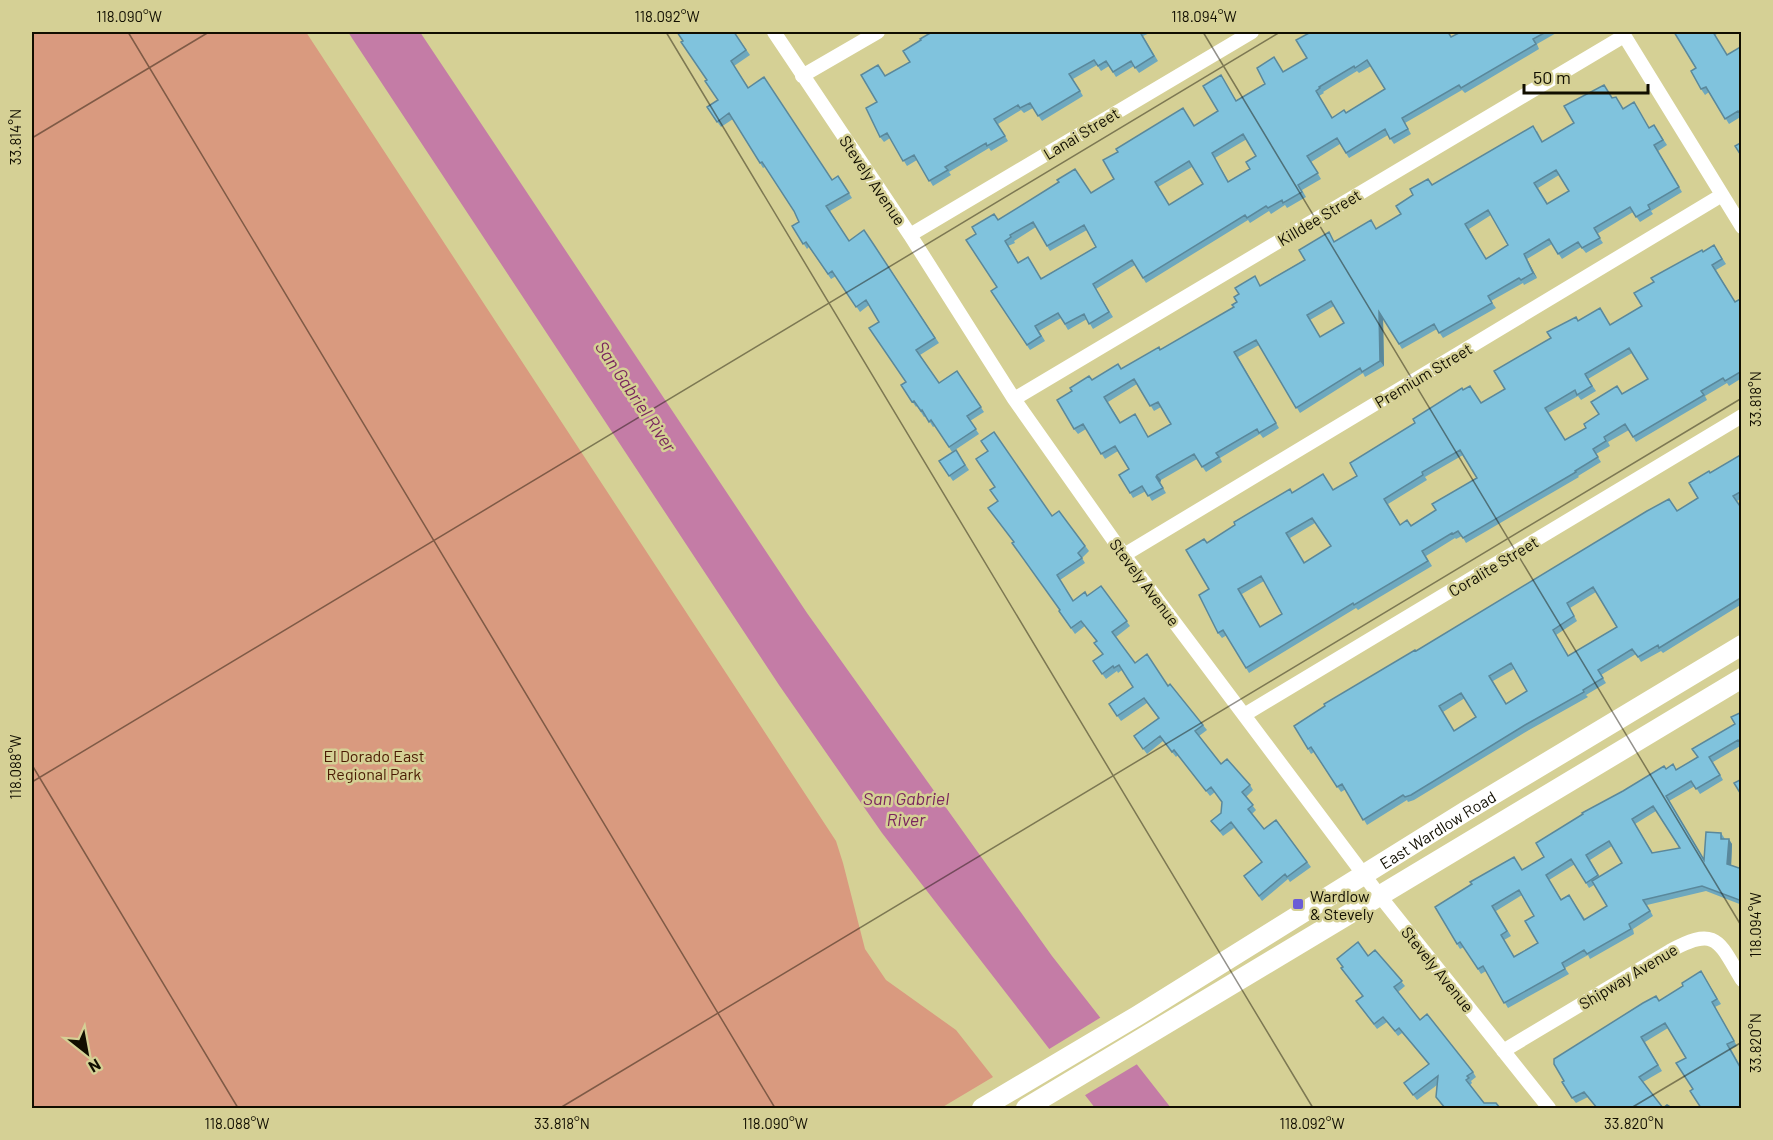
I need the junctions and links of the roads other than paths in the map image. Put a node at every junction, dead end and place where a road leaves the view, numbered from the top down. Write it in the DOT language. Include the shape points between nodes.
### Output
graph roads {
  1 [pos="774,32"];
  2 [pos="878,32"];
  3 [pos="1252,32"];
  4 [pos="1623,34"];
  5 [pos="802,76"];
  6 [pos="1722,195"];
  7 [pos="1742,227"];
  8 [pos="910,235"];
  9 [pos="1014,399"];
  10 [pos="1742,416"];
  11 [pos="1124,555"];
  12 [pos="1742,645"];
  13 [pos="1742,678"];
  14 [pos="1244,715"];
  15 [pos="1364,874"];
  16 [pos="1379,896"];
  17 [pos="1742,980"];
  18 [pos="1503,1051"];
  19 [pos="986,1106"];
  20 [pos="1026,1108"];
  21 [pos="1549,1108"];
  1 -- 5 [label="street, Stevely Avenue"];
  2 -- 5 [label="street"];
  3 -- 8 [label="street, Lanai Street"];
  4 -- 6 [label="street"];
  4 -- 9 [label="street, Killdee Street"];
  5 -- 8 [label="street, Stevely Avenue"];
  6 -- 7 [label="street"];
  6 -- 11 [label="street, Premium Street"];
  8 -- 9 [label="street, Stevely Avenue"];
  9 -- 11 [label="street, Stevely Avenue"];
  10 -- 14 [label="street, Coralite Street"];
  11 -- 14 [label="street, Stevely Avenue"];
  12 -- 15 [label="main road, East Wardlow Road"];
  13 -- 16 [label="main road, East Wardlow Road"];
  14 -- 15 [label="street, Stevely Avenue"];
  15 -- 16 [label="street, Stevely Avenue"];
  15 -- 19 [label="main road, East Wardlow Road"];
  16 -- 18 [label="street, Stevely Avenue"];
  16 -- 20 [label="main road, East Wardlow Road"];
  17 -- 18 [label="street, Shipway Avenue" via="1719,943 1697,939 1670,951"];
  18 -- 21 [label="street, Stevely Avenue"];
}
